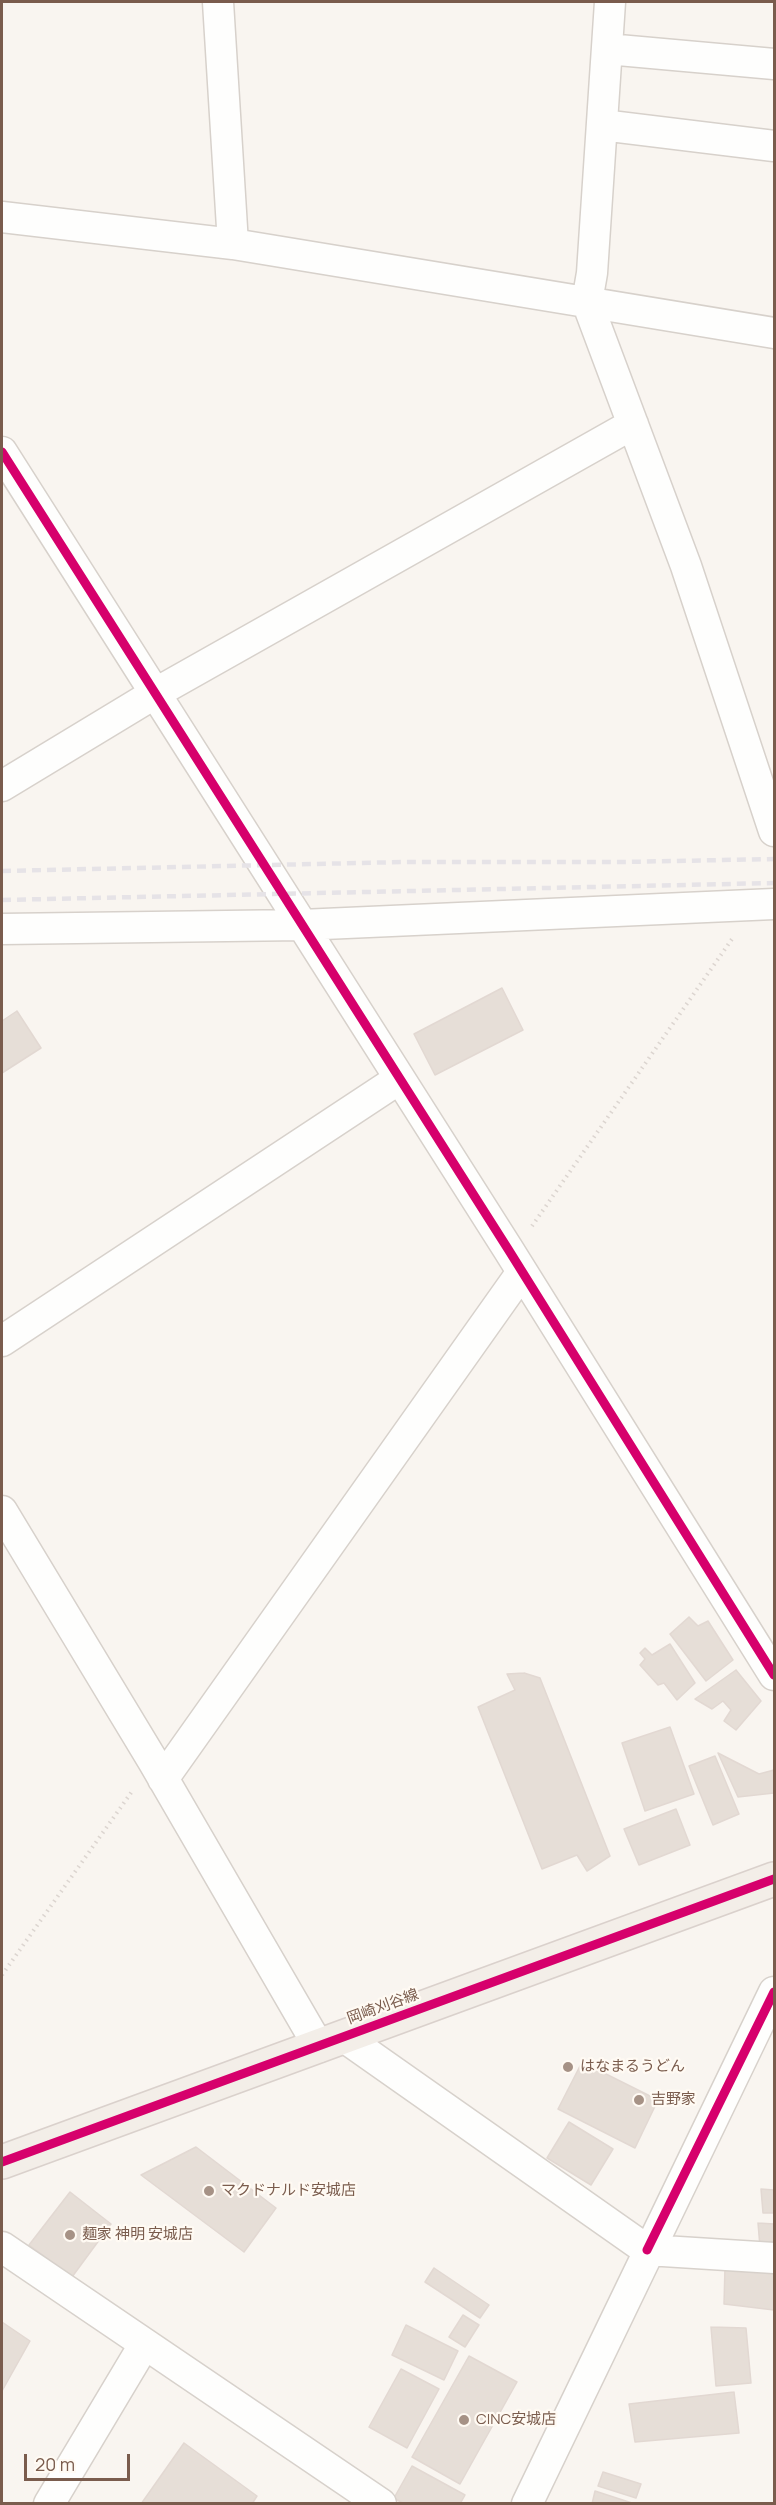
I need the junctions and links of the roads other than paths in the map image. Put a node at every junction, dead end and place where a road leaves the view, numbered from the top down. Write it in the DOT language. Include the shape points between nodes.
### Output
graph roads {
  1 [pos="218,2"];
  2 [pos="610,2"];
  3 [pos="607,49"];
  4 [pos="774,64"];
  5 [pos="602,125"];
  6 [pos="774,146"];
  7 [pos="2,217"];
  8 [pos="233,244"];
  9 [pos="587,302"];
  10 [pos="774,333"];
  11 [pos="633,424"];
  12 [pos="2,452"];
  13 [pos="154,694"];
  14 [pos="2,786"];
  15 [pos="774,831"];
  16 [pos="774,904"];
  17 [pos="301,925"];
  18 [pos="2,928"];
  19 [pos="399,1079"];
  20 [pos="522,1272"];
  21 [pos="2,1341"];
  22 [pos="2,1511"];
  23 [pos="774,1675"];
  24 [pos="163,1779"];
  25 [pos="774,1879"];
  26 [pos="774,1992"];
  27 [pos="332,2042"];
  28 [pos="2,2162"];
  29 [pos="2,2247"];
  30 [pos="647,2250"];
  31 [pos="774,2258"];
  32 [pos="144,2345"];
  33 [pos="49,2504"];
  34 [pos="381,2504"];
  35 [pos="527,2504"];
  1 -- 8 [label="street"];
  2 -- 3 [label="street"];
  3 -- 4 [label="street"];
  3 -- 5 [label="street"];
  5 -- 6 [label="street"];
  5 -- 9 [label="street"];
  7 -- 8 [label="street"];
  8 -- 9 [label="street"];
  9 -- 10 [label="street"];
  9 -- 11 [label="street"];
  11 -- 13 [label="street"];
  11 -- 15 [label="street" via="686,566"];
  12 -- 13 [label="street"];
  13 -- 14 [label="street"];
  13 -- 17 [label="street"];
  16 -- 17 [label="street"];
  17 -- 18 [label="street"];
  17 -- 19 [label="street"];
  19 -- 20 [label="street"];
  19 -- 21 [label="street"];
  20 -- 23 [label="street"];
  20 -- 24 [label="street"];
  22 -- 24 [label="street"];
  24 -- 27 [label="street"];
  25 -- 27 [label="main road, 岡崎刈谷線"];
  26 -- 30 [label="street"];
  27 -- 28 [label="main road, 岡崎刈谷線"];
  27 -- 30 [label="street"];
  29 -- 32 [label="street"];
  30 -- 31 [label="street"];
  30 -- 35 [label="street"];
  32 -- 33 [label="street"];
  32 -- 34 [label="street"];
}
